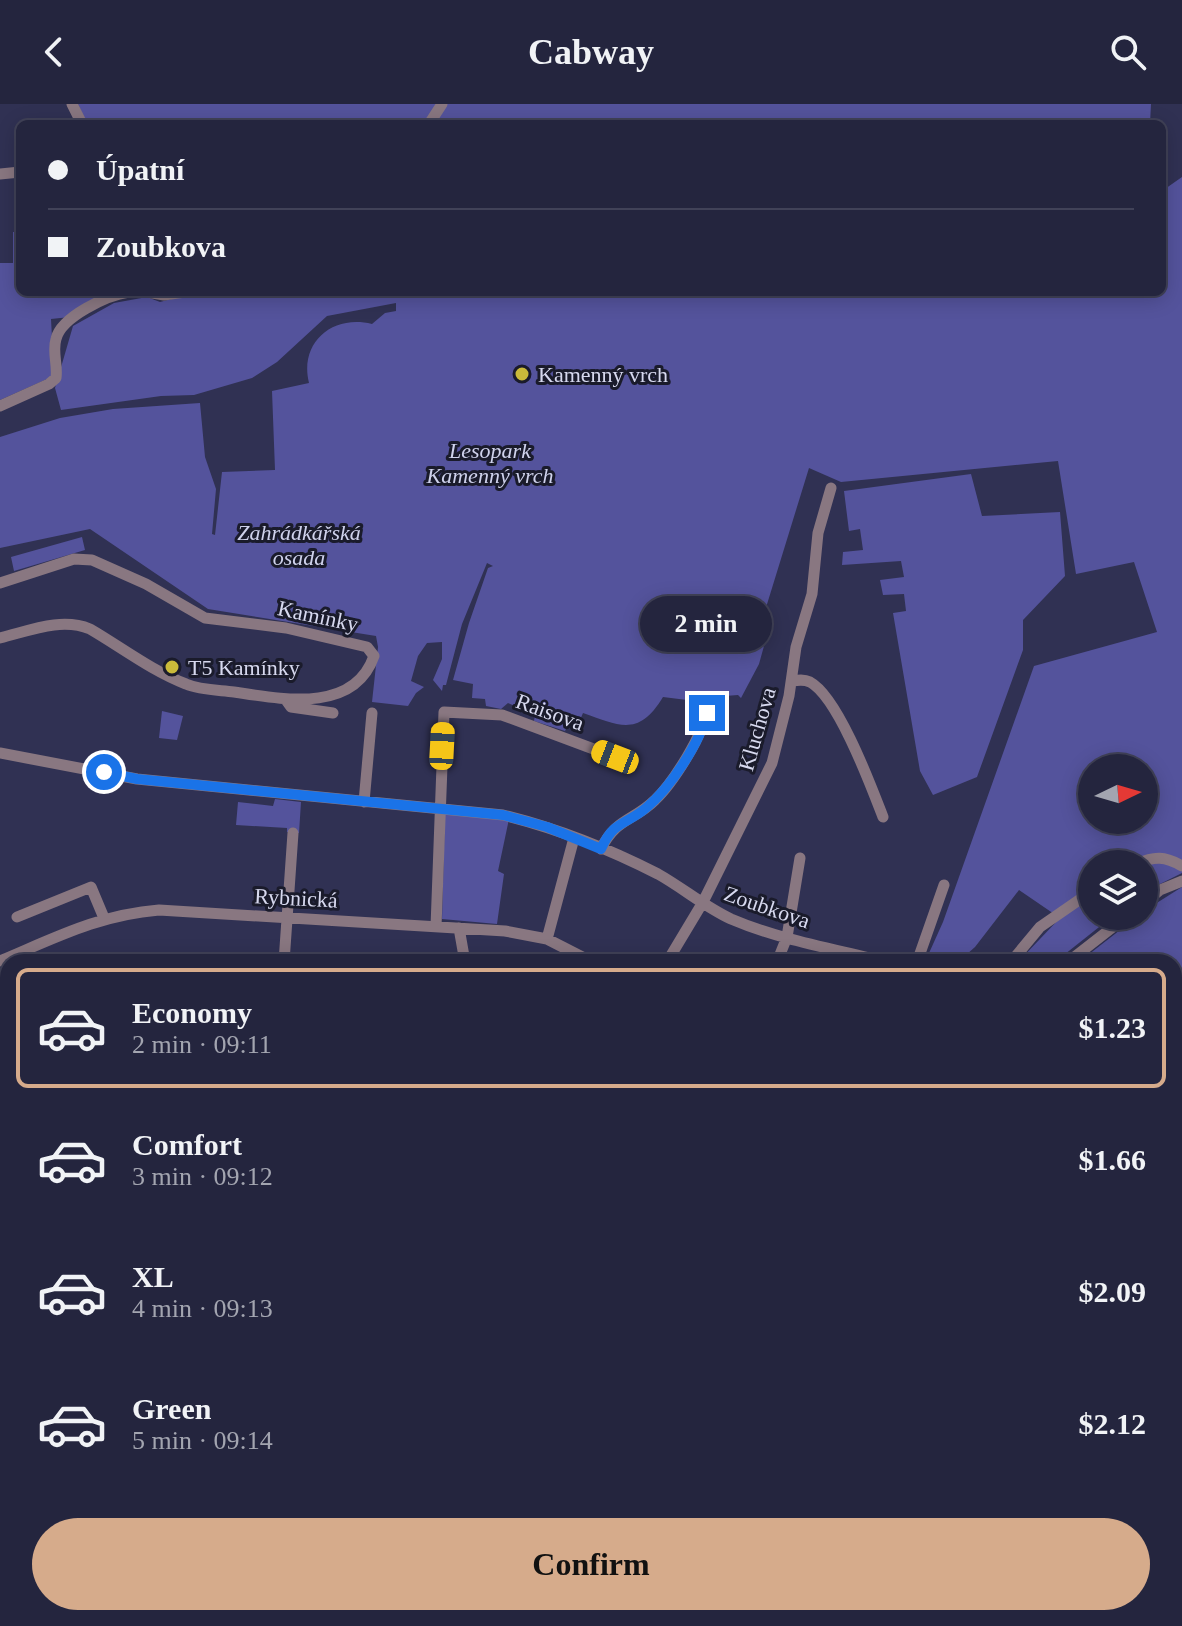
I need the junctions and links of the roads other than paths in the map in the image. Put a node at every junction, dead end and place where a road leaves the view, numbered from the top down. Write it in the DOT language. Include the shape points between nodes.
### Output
graph roads {
  1 [pos="109,296"];
  2 [pos="0,406"];
  3 [pos="831,488"];
  4 [pos="0,583"];
  5 [pos="0,638"];
  6 [pos="792,681"];
  7 [pos="286,700"];
  8 [pos="697,705"];
  9 [pos="333,713"];
  10 [pos="372,713"];
  11 [pos="0,753"];
  12 [pos="615,757"];
  13 [pos="364,802"];
  14 [pos="440,809"];
  15 [pos="883,817"];
  16 [pos="293,833"];
  17 [pos="574,838"];
  18 [pos="601,849"];
  19 [pos="800,858"];
  20 [pos="1158,858"];
  21 [pos="1182,866"];
  22 [pos="1182,881"];
  23 [pos="944,885"];
  24 [pos="1158,892"];
  25 [pos="1078,901"];
  26 [pos="703,902"];
  27 [pos="17,917"];
  28 [pos="104,918"];
  29 [pos="287,918"];
  30 [pos="436,927"];
  31 [pos="459,928"];
  32 [pos="1109,930"];
  33 [pos="787,937"];
  34 [pos="547,939"];
  35 [pos="17,954"];
  36 [pos="285,954"];
  37 [pos="464,954"];
  38 [pos="576,954"];
  39 [pos="672,954"];
  40 [pos="780,954"];
  41 [pos="854,954"];
  42 [pos="920,954"];
  43 [pos="1018,954"];
  44 [pos="1078,954"];
  1 -- 2 [label="street" via="63,325 55,343 56,378"];
  3 -- 6 [label="street, Kluchova"];
  4 -- 7 [label="street, Kamínky" via="74,559 92,560 205,618 286,628 374,653 360,678 342,693"];
  5 -- 7 [label="street, Kamínky" via="75,624 189,685"];
  6 -- 15 [label="street" via="807,680 827,699"];
  6 -- 26 [label="street, Kluchova" via="772,763"];
  7 -- 9 [label="street" via="291,707"];
  8 -- 18 [label="street" via="706,717 667,786 642,811 616,826"];
  10 -- 13 [label="street"];
  11 -- 13 [label="street, Zoubkova" via="137,779"];
  12 -- 14 [label="street, Raisova" via="502,715 444,712"];
  13 -- 14 [label="street, Zoubkova"];
  14 -- 17 [label="street, Zoubkova" via="503,815"];
  14 -- 30 [label="street, Raisova"];
  16 -- 29 [label="street"];
  17 -- 18 [label="street, Zoubkova"];
  17 -- 34 [label="street"];
  18 -- 26 [label="street, Zoubkova"];
  19 -- 33 [label="street"];
  20 -- 21 [label="street"];
  22 -- 24 [label="street"];
  23 -- 42 [label="street"];
  25 -- 43 [label="street" via="1040,927"];
  26 -- 33 [label="street, Zoubkova" via="733,919"];
  26 -- 39 [label="street, Kluchova"];
  27 -- 28 [label="street" via="91,887"];
  28 -- 29 [label="street, Rybnická" via="159,910"];
  28 -- 35 [label="street, Rybnická"];
  29 -- 30 [label="street, Rybnická"];
  29 -- 36 [label="street"];
  30 -- 31 [label="street, Rybnická"];
  31 -- 34 [label="street, Rybnická"];
  31 -- 37 [label="street"];
  32 -- 44 [label="street"];
  33 -- 40 [label="street"];
  33 -- 41 [label="street, Zoubkova"];
  34 -- 38 [label="street, Rybnická"];
}
